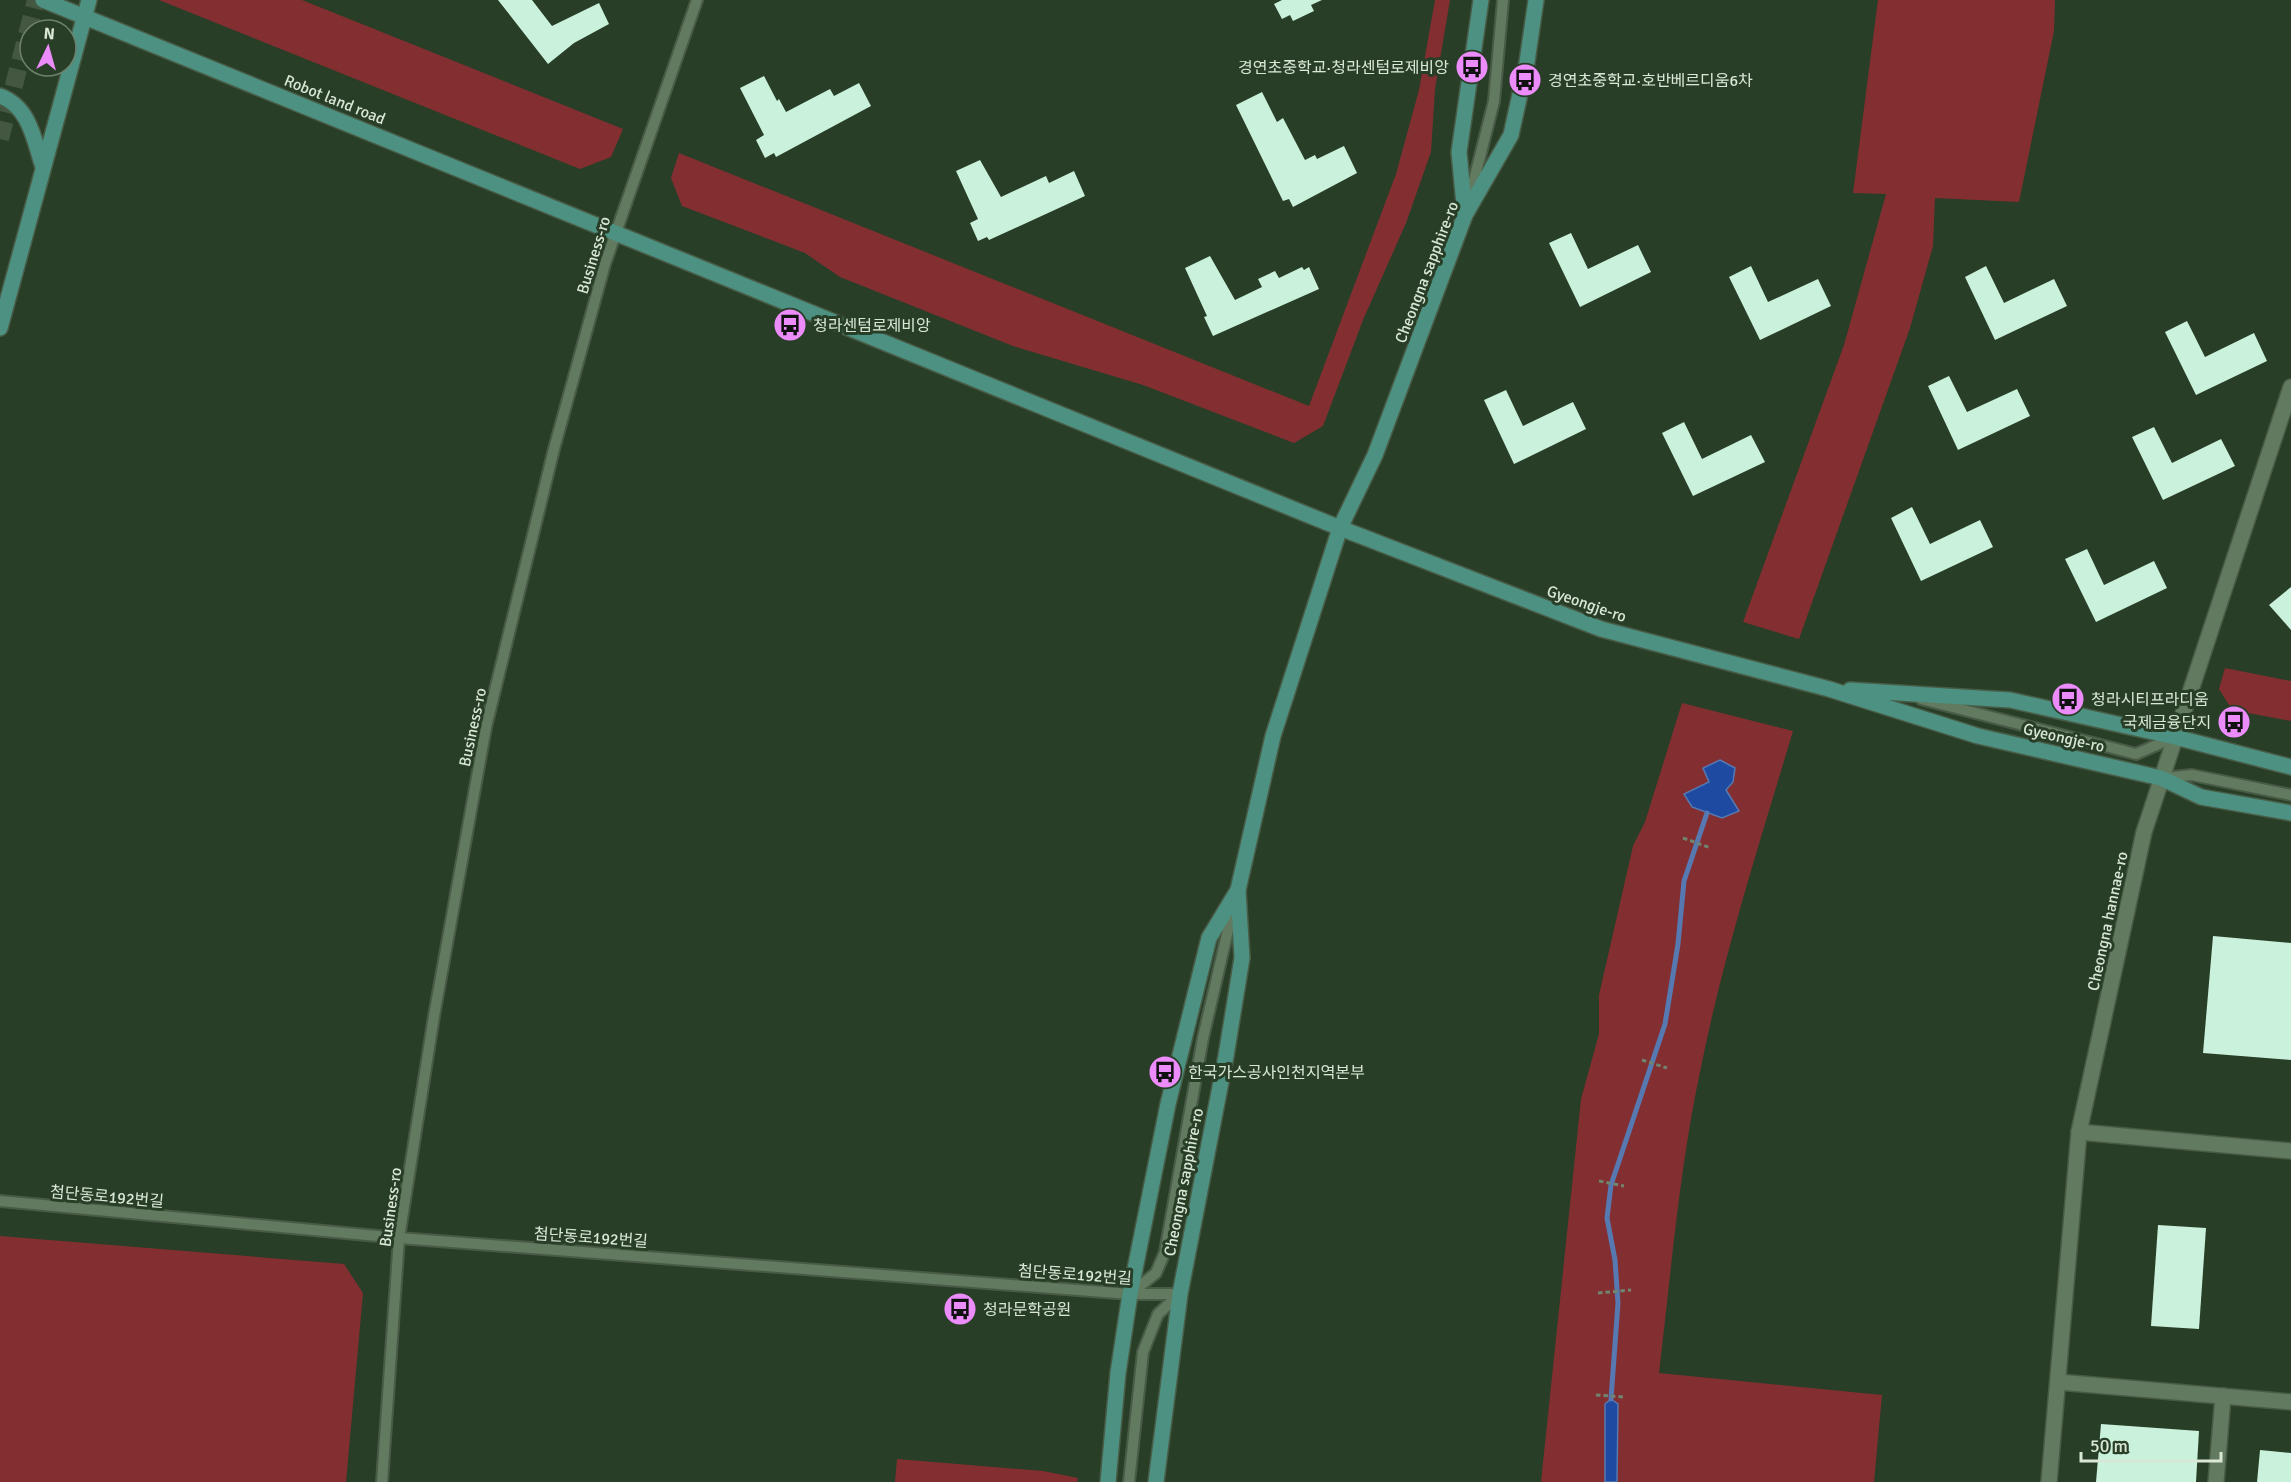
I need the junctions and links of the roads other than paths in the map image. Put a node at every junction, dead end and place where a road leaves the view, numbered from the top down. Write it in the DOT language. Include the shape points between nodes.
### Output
graph roads {
  1 [pos="43,0"];
  2 [pos="89,0"];
  3 [pos="697,0"];
  4 [pos="1481,0"];
  5 [pos="1503,0"];
  6 [pos="1536,0"];
  7 [pos="84,16"];
  8 [pos="0,96"];
  9 [pos="44,167"];
  10 [pos="1465,215"];
  11 [pos="614,232"];
  12 [pos="0,328"];
  13 [pos="2291,387"];
  14 [pos="1340,528"];
  15 [pos="1830,689"];
  16 [pos="1893,692"];
  17 [pos="2175,737"];
  18 [pos="2236,753"];
  19 [pos="2291,756"];
  20 [pos="2291,767"];
  21 [pos="2161,778"];
  22 [pos="2291,795"];
  23 [pos="2291,813"];
  24 [pos="1238,890"];
  25 [pos="2079,1132"];
  26 [pos="2291,1151"];
  27 [pos="0,1201"];
  28 [pos="399,1238"];
  29 [pos="1130,1294"];
  30 [pos="1180,1294"];
  31 [pos="2058,1382"];
  32 [pos="2223,1396"];
  33 [pos="2291,1402"];
  34 [pos="382,1482"];
  35 [pos="1108,1482"];
  36 [pos="1129,1482"];
  37 [pos="1156,1482"];
  38 [pos="2049,1482"];
  39 [pos="2216,1482"];
  1 -- 7 [label="main road, Robot land road"];
  2 -- 7 [label="main road"];
  3 -- 11 [label="lane, Business-ro"];
  4 -- 10 [label="main road" via="1459,152"];
  5 -- 10 [label="lane" via="1494,101"];
  6 -- 10 [label="main road, Cheongna sapphire-ro" via="1511,135"];
  7 -- 9 [label="main road"];
  7 -- 11 [label="main road, Robot land road"];
  8 -- 9 [label="main road" via="24,113"];
  9 -- 12 [label="main road"];
  10 -- 14 [label="main road, Cheongna sapphire-ro" via="1375,455"];
  11 -- 14 [label="main road, Robot land road"];
  11 -- 28 [label="lane, Business-ro" via="554,449 486,727"];
  13 -- 17 [label="street, Cheongna hannae-ro"];
  14 -- 15 [label="main road, Gyeongje-ro" via="1600,629"];
  14 -- 24 [label="main road, Cheongna sapphire-ro" via="1273,736"];
  15 -- 16 [label="main road, Gyeongje-ro"];
  15 -- 21 [label="main road, Gyeongje-ro" via="1978,736"];
  16 -- 17 [label="main road, Gyeongje-ro" via="2010,700"];
  16 -- 17 [label="lane" via="2136,754"];
  17 -- 18 [label="main road, Gyeongje-ro"];
  17 -- 21 [label="street, Cheongna hannae-ro"];
  18 -- 19 [label="main road"];
  18 -- 20 [label="main road, Gyeongje-ro"];
  21 -- 22 [label="lane" via="2192,775"];
  21 -- 23 [label="main road, Gyeongje-ro" via="2201,797"];
  21 -- 25 [label="street, Cheongna hannae-ro" via="2144,832"];
  24 -- 29 [label="main road" via="1209,938 1168,1104"];
  24 -- 29 [label="lane" via="1203,1038 1165,1252 1156,1274"];
  24 -- 30 [label="main road, Cheongna sapphire-ro" via="1242,958 1227,1056"];
  25 -- 26 [label="street"];
  25 -- 31 [label="street, Cheongna hannae-ro"];
  27 -- 28 [label="lane, 첨단동로192번길"];
  28 -- 29 [label="lane, 첨단동로192번길"];
  28 -- 34 [label="lane, Business-ro"];
  29 -- 30 [label="lane, 첨단동로192번길"];
  29 -- 35 [label="main road"];
  30 -- 36 [label="lane" via="1158,1314 1143,1352"];
  30 -- 37 [label="main road, Cheongna sapphire-ro"];
  31 -- 32 [label="street"];
  31 -- 38 [label="street, Cheongna hannae-ro"];
  32 -- 33 [label="street"];
  32 -- 39 [label="street"];
}
